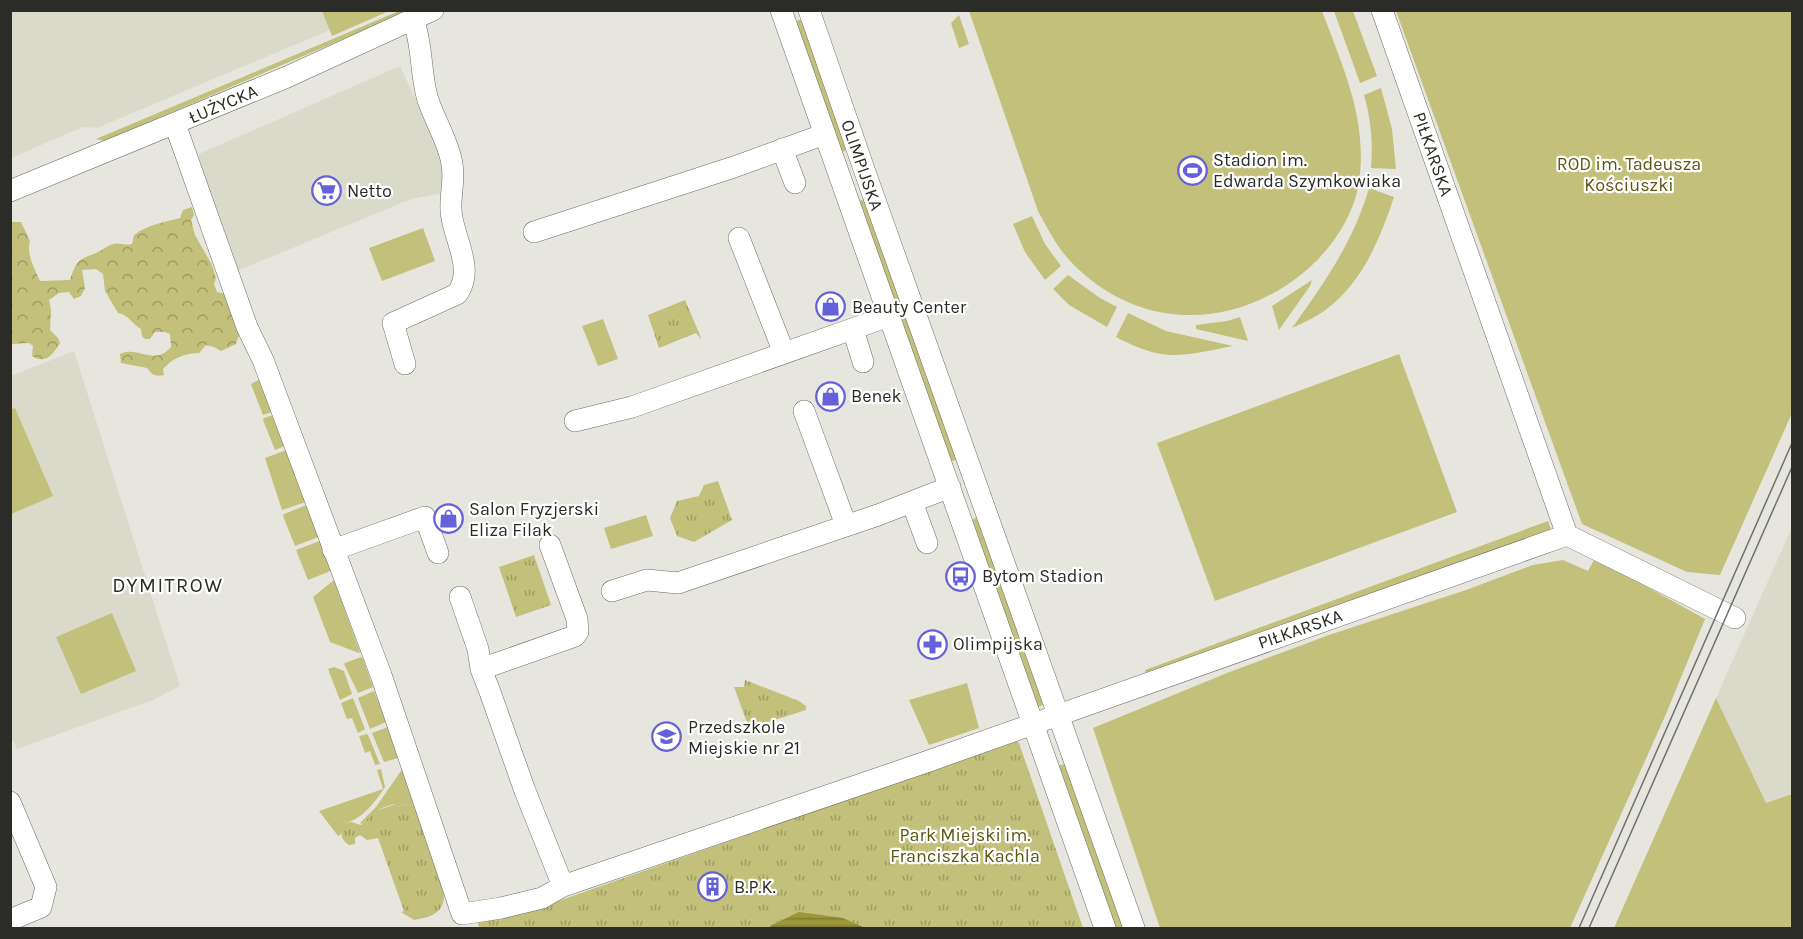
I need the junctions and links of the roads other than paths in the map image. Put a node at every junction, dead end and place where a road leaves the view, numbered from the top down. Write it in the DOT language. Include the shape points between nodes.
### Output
graph roads {
  1 [pos="433,10"];
  2 [pos="781,10"];
  3 [pos="809,10"];
  4 [pos="1382,10"];
  5 [pos="413,19"];
  6 [pos="175,124"];
  7 [pos="825,134"];
  8 [pos="782,149"];
  9 [pos="865,172"];
  10 [pos="841,180"];
  11 [pos="795,183"];
  12 [pos="10,191"];
  13 [pos="534,232"];
  14 [pos="739,238"];
  15 [pos="889,316"];
  16 [pos="853,329"];
  17 [pos="784,353"];
  18 [pos="863,362"];
  19 [pos="405,363"];
  20 [pos="804,411"];
  21 [pos="575,422"];
  22 [pos="950,488"];
  23 [pos="912,502"];
  24 [pos="985,508"];
  25 [pos="961,517"];
  26 [pos="846,525"];
  27 [pos="1567,535"];
  28 [pos="927,543"];
  29 [pos="550,545"];
  30 [pos="333,550"];
  31 [pos="438,553"];
  32 [pos="612,591"];
  33 [pos="460,597"];
  34 [pos="1735,618"];
  35 [pos="482,669"];
  36 [pos="1059,715"];
  37 [pos="1032,724"];
  38 [pos="10,802"];
  39 [pos="563,886"];
  40 [pos="10,920"];
  41 [pos="1105,928"];
  42 [pos="1134,928"];
  1 -- 5 [label="street, ŁUŻYCKA"];
  2 -- 7 [label="street, OLIMPIJSKA"];
  3 -- 9 [label="street, OLIMPIJSKA"];
  4 -- 27 [label="street, PIŁKARSKA"];
  5 -- 6 [label="street, ŁUŻYCKA"];
  5 -- 19 [label="street" via="428,100 452,162 450,208 465,277 458,294 393,323"];
  6 -- 12 [label="street, ŁUŻYCKA"];
  6 -- 30 [label="street" via="247,327 263,360"];
  7 -- 8 [label="street"];
  7 -- 10 [label="street, OLIMPIJSKA"];
  8 -- 11 [label="street"];
  8 -- 13 [label="street"];
  9 -- 10 [label="street"];
  9 -- 24 [label="street, OLIMPIJSKA"];
  10 -- 15 [label="street, OLIMPIJSKA"];
  14 -- 17 [label="street"];
  15 -- 16 [label="street"];
  15 -- 22 [label="street, OLIMPIJSKA"];
  16 -- 17 [label="street"];
  16 -- 18 [label="street"];
  17 -- 21 [label="street" via="632,407"];
  20 -- 26 [label="street"];
  22 -- 23 [label="street"];
  22 -- 25 [label="street, OLIMPIJSKA"];
  23 -- 26 [label="street"];
  23 -- 28 [label="street"];
  24 -- 25 [label="street"];
  24 -- 36 [label="street, OLIMPIJSKA"];
  25 -- 37 [label="street, OLIMPIJSKA"];
  26 -- 32 [label="street" via="678,583 647,580"];
  27 -- 34 [label="street"];
  27 -- 36 [label="street, PIŁKARSKA"];
  29 -- 35 [label="street" via="579,632"];
  30 -- 31 [label="street" via="425,517"];
  30 -- 39 [label="street, PIŁKARSKA" via="397,721 462,914 542,898"];
  33 -- 35 [label="street"];
  35 -- 39 [label="street"];
  36 -- 37 [label="street, PIŁKARSKA"];
  36 -- 42 [label="street, OLIMPIJSKA"];
  37 -- 39 [label="street, PIŁKARSKA"];
  37 -- 41 [label="street, OLIMPIJSKA"];
  38 -- 40 [label="street" via="46,887 42,907"];
}
